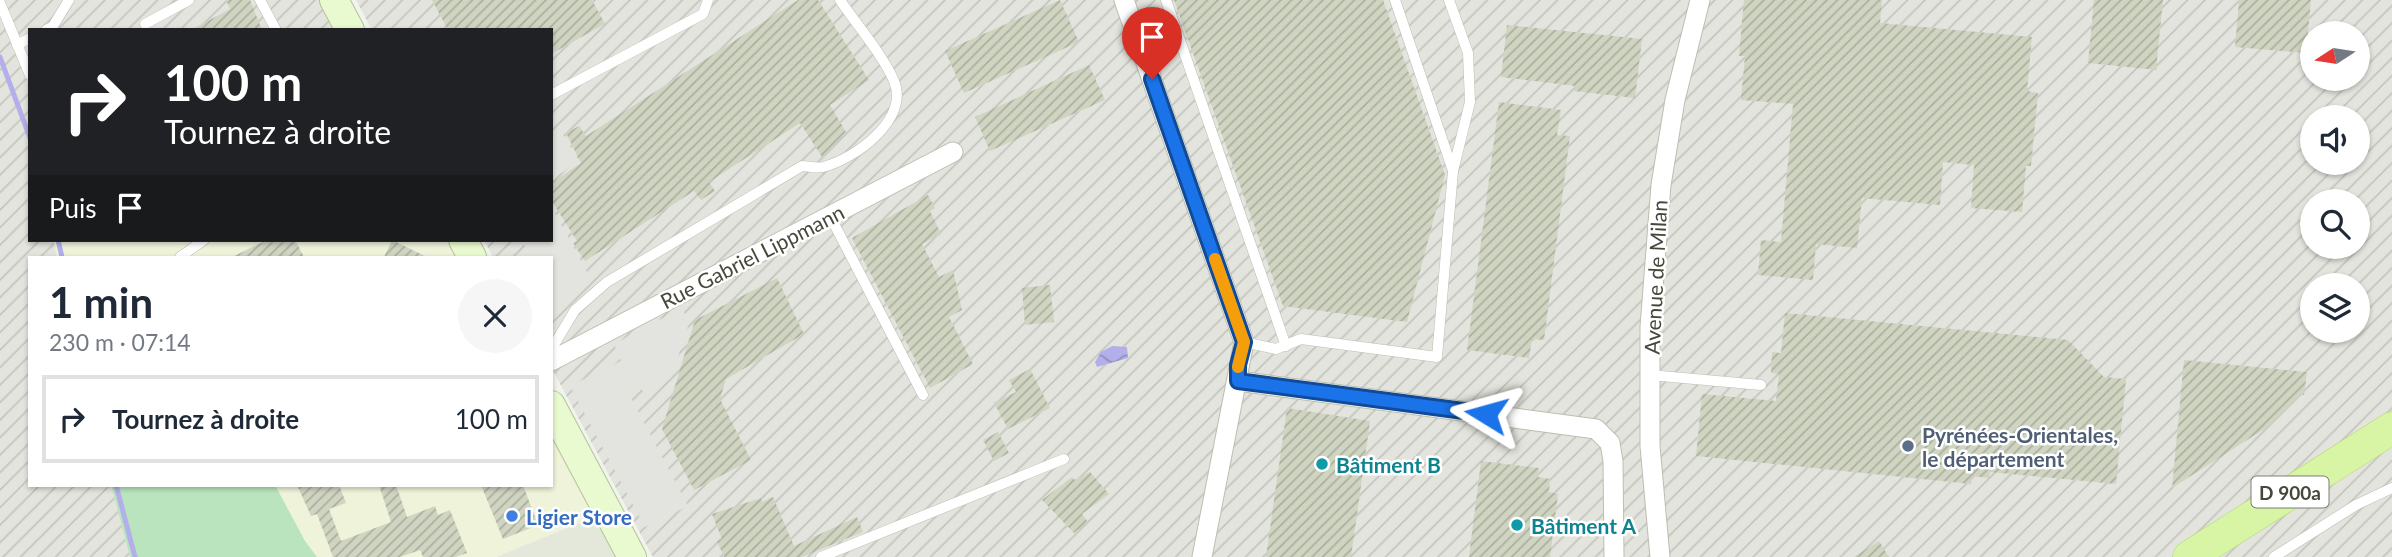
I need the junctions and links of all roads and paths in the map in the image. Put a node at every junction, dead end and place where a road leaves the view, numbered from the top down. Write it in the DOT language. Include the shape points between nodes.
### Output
graph roads {
  1 [pos="69,0"];
  2 [pos="190,0"];
  3 [pos="260,0"];
  4 [pos="334,0"];
  5 [pos="708,0"];
  6 [pos="840,0"];
  7 [pos="1124,0"];
  8 [pos="1166,0"];
  9 [pos="1395,0"];
  10 [pos="1449,0"];
  11 [pos="1700,0"];
  12 [pos="0,3"];
  13 [pos="145,24"];
  14 [pos="50,28"];
  15 [pos="275,28"];
  16 [pos="349,28"];
  17 [pos="28,39"];
  18 [pos="17,45"];
  19 [pos="28,70"];
  20 [pos="553,94"];
  21 [pos="953,152"];
  22 [pos="1453,171"];
  23 [pos="830,216"];
  24 [pos="201,242"];
  25 [pos="181,256"];
  26 [pos="1244,342"];
  27 [pos="1286,346"];
  28 [pos="553,347"];
  29 [pos="553,360"];
  30 [pos="1650,375"];
  31 [pos="1238,381"];
  32 [pos="1761,385"];
  33 [pos="923,395"];
  34 [pos="553,409"];
  35 [pos="2392,428"];
  36 [pos="2392,442"];
  37 [pos="1064,459"];
  38 [pos="2392,488"];
  39 [pos="632,557"];
  40 [pos="821,557"];
  41 [pos="1202,557"];
  42 [pos="1614,557"];
  43 [pos="1660,557"];
  44 [pos="2189,557"];
  45 [pos="2210,557"];
  46 [pos="2274,557"];
  1 -- 14 [label="lane"];
  2 -- 13 [label="lane"];
  3 -- 15 [label="lane"];
  4 -- 16 [label="main road"];
  5 -- 20 [label="lane" via="703,13"];
  6 -- 28 [label="lane" via="895,82 897,103 888,121 868,145 822,168 802,166 607,282 575,310"];
  7 -- 26 [label="street"];
  8 -- 27 [label="lane"];
  9 -- 22 [label="lane"];
  10 -- 22 [label="lane" via="1468,52 1470,102"];
  11 -- 30 [label="street, Avenue de Milan" via="1675,100 1661,185"];
  12 -- 18 [label="lane"];
  17 -- 18 [label="lane"];
  18 -- 19 [label="lane"];
  21 -- 23 [label="street, Rue Gabriel Lippmann"];
  22 -- 27 [label="lane" via="1437,357 1301,339"];
  23 -- 29 [label="street, Rue Gabriel Lippmann"];
  23 -- 33 [label="lane"];
  24 -- 25 [label="lane"];
  26 -- 27 [label="lane" via="1276,349"];
  26 -- 31 [label="street"];
  30 -- 32 [label="lane"];
  30 -- 43 [label="street, Avenue de Milan" via="1650,446"];
  31 -- 41 [label="street" via="1224,431"];
  31 -- 42 [label="street" via="1596,429 1610,443 1613,461"];
  34 -- 39 [label="main road"];
  35 -- 44 [label="main road, D 900a"];
  36 -- 45 [label="main road, D 900a"];
  37 -- 40 [label="lane"];
  38 -- 46 [label="lane"];
}
